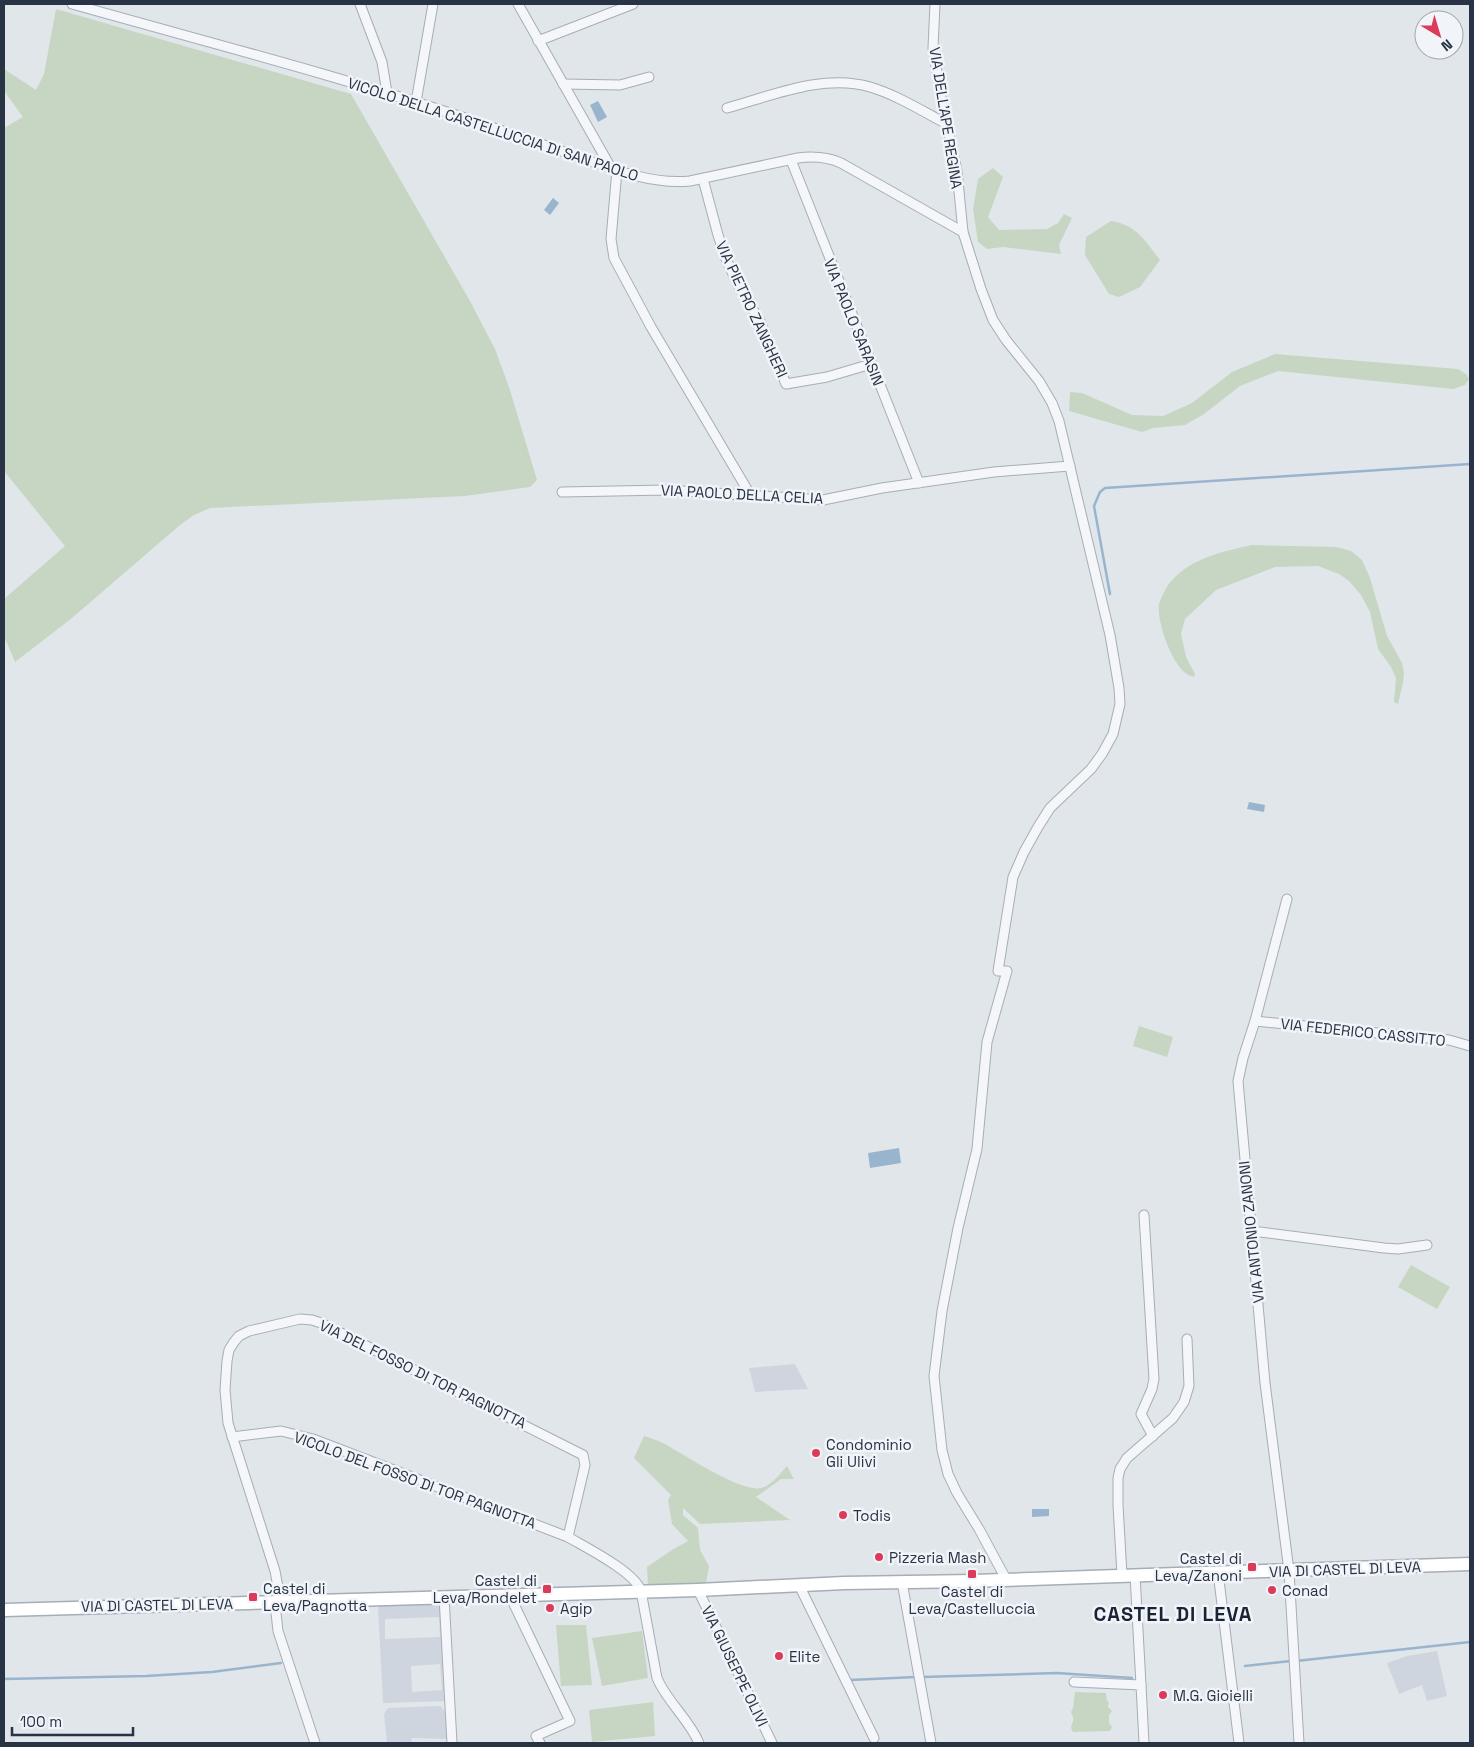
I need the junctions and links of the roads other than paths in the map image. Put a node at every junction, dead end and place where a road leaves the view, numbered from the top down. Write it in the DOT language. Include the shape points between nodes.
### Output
graph roads {
  1 [pos="72,4"];
  2 [pos="360,4"];
  3 [pos="433,4"];
  4 [pos="518,4"];
  5 [pos="633,4"];
  6 [pos="935,4"];
  7 [pos="538,41"];
  8 [pos="649,78"];
  9 [pos="563,84"];
  10 [pos="387,93"];
  11 [pos="416,102"];
  12 [pos="727,108"];
  13 [pos="947,124"];
  14 [pos="790,160"];
  15 [pos="614,169"];
  16 [pos="703,179"];
  17 [pos="963,232"];
  18 [pos="871,364"];
  19 [pos="1070,466"];
  20 [pos="919,483"];
  21 [pos="562,492"];
  22 [pos="751,496"];
  23 [pos="1288,899"];
  24 [pos="1255,1021"];
  25 [pos="1470,1046"];
  26 [pos="1144,1215"];
  27 [pos="1252,1231"];
  28 [pos="1427,1245"];
  29 [pos="1187,1339"];
  30 [pos="1153,1436"];
  31 [pos="232,1437"];
  32 [pos="568,1536"];
  33 [pos="1470,1564"];
  34 [pos="1289,1570"];
  35 [pos="1218,1572"];
  36 [pos="1122,1575"];
  37 [pos="1135,1575"];
  38 [pos="1006,1579"];
  39 [pos="902,1582"];
  40 [pos="799,1585"];
  41 [pos="640,1590"];
  42 [pos="698,1590"];
  43 [pos="509,1594"];
  44 [pos="444,1596"];
  45 [pos="278,1602"];
  46 [pos="4,1610"];
  47 [pos="1074,1682"];
  48 [pos="1141,1685"];
  49 [pos="874,1738"];
  50 [pos="315,1743"];
  51 [pos="452,1743"];
  52 [pos="540,1743"];
  53 [pos="699,1743"];
  54 [pos="772,1743"];
  55 [pos="931,1743"];
  56 [pos="1144,1743"];
  57 [pos="1239,1743"];
  58 [pos="1299,1743"];
  1 -- 10 [label="street, VICOLO DELLA CASTELLUCCIA DI SAN PAOLO"];
  2 -- 10 [label="street" via="382,62"];
  3 -- 11 [label="street"];
  4 -- 7 [label="street"];
  5 -- 7 [label="street"];
  6 -- 13 [label="street, VIA DELL'APE REGINA" via="934,48"];
  7 -- 9 [label="street"];
  8 -- 9 [label="street" via="620,85"];
  9 -- 15 [label="street"];
  10 -- 11 [label="street, VICOLO DELLA CASTELLUCCIA DI SAN PAOLO"];
  11 -- 15 [label="street, VICOLO DELLA CASTELLUCCIA DI SAN PAOLO"];
  12 -- 13 [label="street" via="807,86 844,83 863,85 887,94"];
  13 -- 17 [label="street, VIA DELL'APE REGINA" via="957,171"];
  14 -- 16 [label="street, VICOLO DELLA CASTELLUCCIA DI SAN PAOLO"];
  14 -- 17 [label="street, VICOLO DELLA CASTELLUCCIA DI SAN PAOLO" via="814,157 838,161"];
  14 -- 18 [label="street, VIA PAOLO SARASIN"];
  15 -- 16 [label="street, VICOLO DELLA CASTELLUCCIA DI SAN PAOLO" via="661,181"];
  15 -- 22 [label="street" via="611,239 614,258"];
  16 -- 18 [label="street, VIA PIETRO ZANGHERI" via="726,259 760,321 786,384 827,377"];
  17 -- 19 [label="street, VIA DELL'APE REGINA" via="993,320 1052,403"];
  18 -- 20 [label="street, VIA PAOLO SARASIN"];
  19 -- 20 [label="street, VIA PAOLO DELLA CELIA" via="994,472"];
  19 -- 38 [label="street, VIA DELL'APE REGINA" via="1110,635 1120,704 1118,719 1113,734 1091,769 1050,808 1013,877 998,971 1007,971 988,1042 977,1150 942,1311 935,1369 942,1450 948,1474"];
  20 -- 22 [label="street, VIA PAOLO DELLA CELIA" via="823,500"];
  21 -- 22 [label="street, VIA PAOLO DELLA CELIA" via="667,490"];
  23 -- 24 [label="street, VIA ANTONIO ZANONI"];
  24 -- 25 [label="street, VIA FEDERICO CASSITTO" via="1449,1040"];
  24 -- 27 [label="street, VIA ANTONIO ZANONI" via="1238,1080"];
  26 -- 30 [label="street" via="1154,1379 1141,1414"];
  27 -- 28 [label="street" via="1392,1249"];
  27 -- 34 [label="street, VIA ANTONIO ZANONI" via="1265,1383"];
  29 -- 30 [label="street" via="1187,1394 1176,1414"];
  30 -- 36 [label="street" via="1121,1464 1119,1472"];
  31 -- 32 [label="street, VICOLO DEL FOSSO DI TOR PAGNOTTA" via="273,1431 292,1433"];
  31 -- 32 [label="street, VIA DEL FOSSO DI TOR PAGNOTTA" via="227,1419 225,1380 228,1355 234,1342 249,1331 281,1322 314,1320 584,1455 586,1465"];
  31 -- 45 [label="street, VIA DEL FOSSO DI TOR PAGNOTTA" via="274,1566"];
  32 -- 41 [label="street" via="632,1577"];
  33 -- 34 [label="street, VIA DI CASTEL DI LEVA"];
  34 -- 35 [label="street, VIA DI CASTEL DI LEVA"];
  34 -- 58 [label="street, VIA ANTONIO ZANONI"];
  35 -- 37 [label="street, VIA DI CASTEL DI LEVA"];
  35 -- 57 [label="street"];
  36 -- 37 [label="street, VIA DI CASTEL DI LEVA"];
  36 -- 38 [label="street, VIA DI CASTEL DI LEVA"];
  37 -- 48 [label="street"];
  38 -- 39 [label="street, VIA DI CASTEL DI LEVA"];
  39 -- 40 [label="street, VIA DI CASTEL DI LEVA"];
  39 -- 55 [label="street"];
  40 -- 42 [label="street, VIA DI CASTEL DI LEVA"];
  40 -- 49 [label="street"];
  41 -- 42 [label="street, VIA DI CASTEL DI LEVA"];
  41 -- 43 [label="street, VIA DI CASTEL DI LEVA"];
  41 -- 53 [label="street" via="658,1681"];
  42 -- 54 [label="street, VIA GIUSEPPE OLIVI"];
  43 -- 44 [label="street, VIA DI CASTEL DI LEVA"];
  43 -- 52 [label="street" via="570,1721 536,1736"];
  44 -- 45 [label="street, VIA DI CASTEL DI LEVA"];
  44 -- 51 [label="street"];
  45 -- 46 [label="street, VIA DI CASTEL DI LEVA"];
  45 -- 50 [label="street, VIA DEL FOSSO DI TOR PAGNOTTA" via="279,1638"];
  47 -- 48 [label="street"];
  48 -- 56 [label="street"];
}
